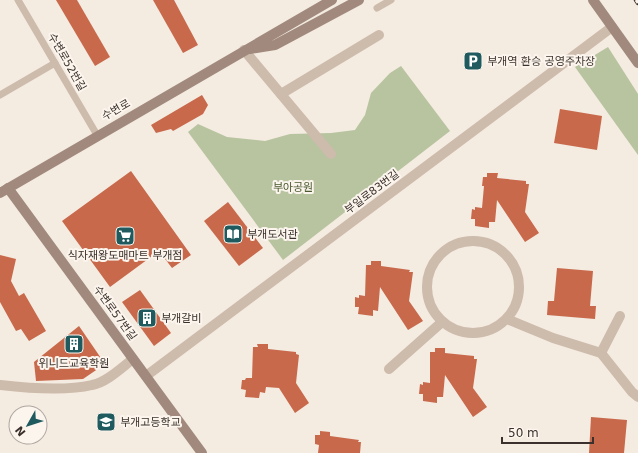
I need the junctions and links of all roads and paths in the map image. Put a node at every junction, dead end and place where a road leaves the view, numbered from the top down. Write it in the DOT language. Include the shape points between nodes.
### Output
graph roads {
  1 [pos="18,0"];
  2 [pos="318,0"];
  3 [pos="332,0"];
  4 [pos="359,0"];
  5 [pos="391,0"];
  6 [pos="593,0"];
  7 [pos="377,8"];
  8 [pos="612,27"];
  9 [pos="379,35"];
  10 [pos="244,50"];
  11 [pos="55,63"];
  12 [pos="638,63"];
  13 [pos="281,94"];
  14 [pos="0,95"];
  15 [pos="97,135"];
  16 [pos="331,154"];
  17 [pos="4,190"];
  18 [pos="620,316"];
  19 [pos="507,319"];
  20 [pos="442,322"];
  21 [pos="601,352"];
  22 [pos="133,359"];
  23 [pos="389,369"];
  24 [pos="146,376"];
  25 [pos="0,385"];
  26 [pos="638,397"];
  27 [pos="202,453"];
  1 -- 11 [label="lane, 수변로52번길"];
  2 -- 10 [label="street, 수변로" via="253,37"];
  3 -- 10 [label="street, 수변로"];
  4 -- 10 [label="street, 수변로" via="275,45"];
  5 -- 7 [label="lane"];
  6 -- 8 [label="street"];
  8 -- 12 [label="street"];
  8 -- 24 [label="street, 부일로83번길"];
  9 -- 13 [label="street"];
  10 -- 13 [label="street"];
  10 -- 15 [label="street, 수변로"];
  11 -- 14 [label="lane"];
  11 -- 15 [label="lane, 수변로52번길"];
  13 -- 16 [label="street"];
  15 -- 17 [label="street, 수변로"];
  17 -- 22 [label="street, 수변로57번길"];
  18 -- 21 [label="street"];
  19 -- 20 [label="street" via="496,328 468,334 454,330"];
  19 -- 20 [label="street" via="516,306 520,291 518,275 512,261 501,250 486,242 471,241 455,244 442,252 432,264 427,279 427,295 432,310"];
  19 -- 21 [label="street" via="553,338"];
  20 -- 23 [label="street"];
  21 -- 26 [label="street"];
  22 -- 24 [label="street, 수변로57번길"];
  22 -- 25 [label="street" via="103,381 92,385 29,388"];
  24 -- 27 [label="street, 수변로57번길"];
}
